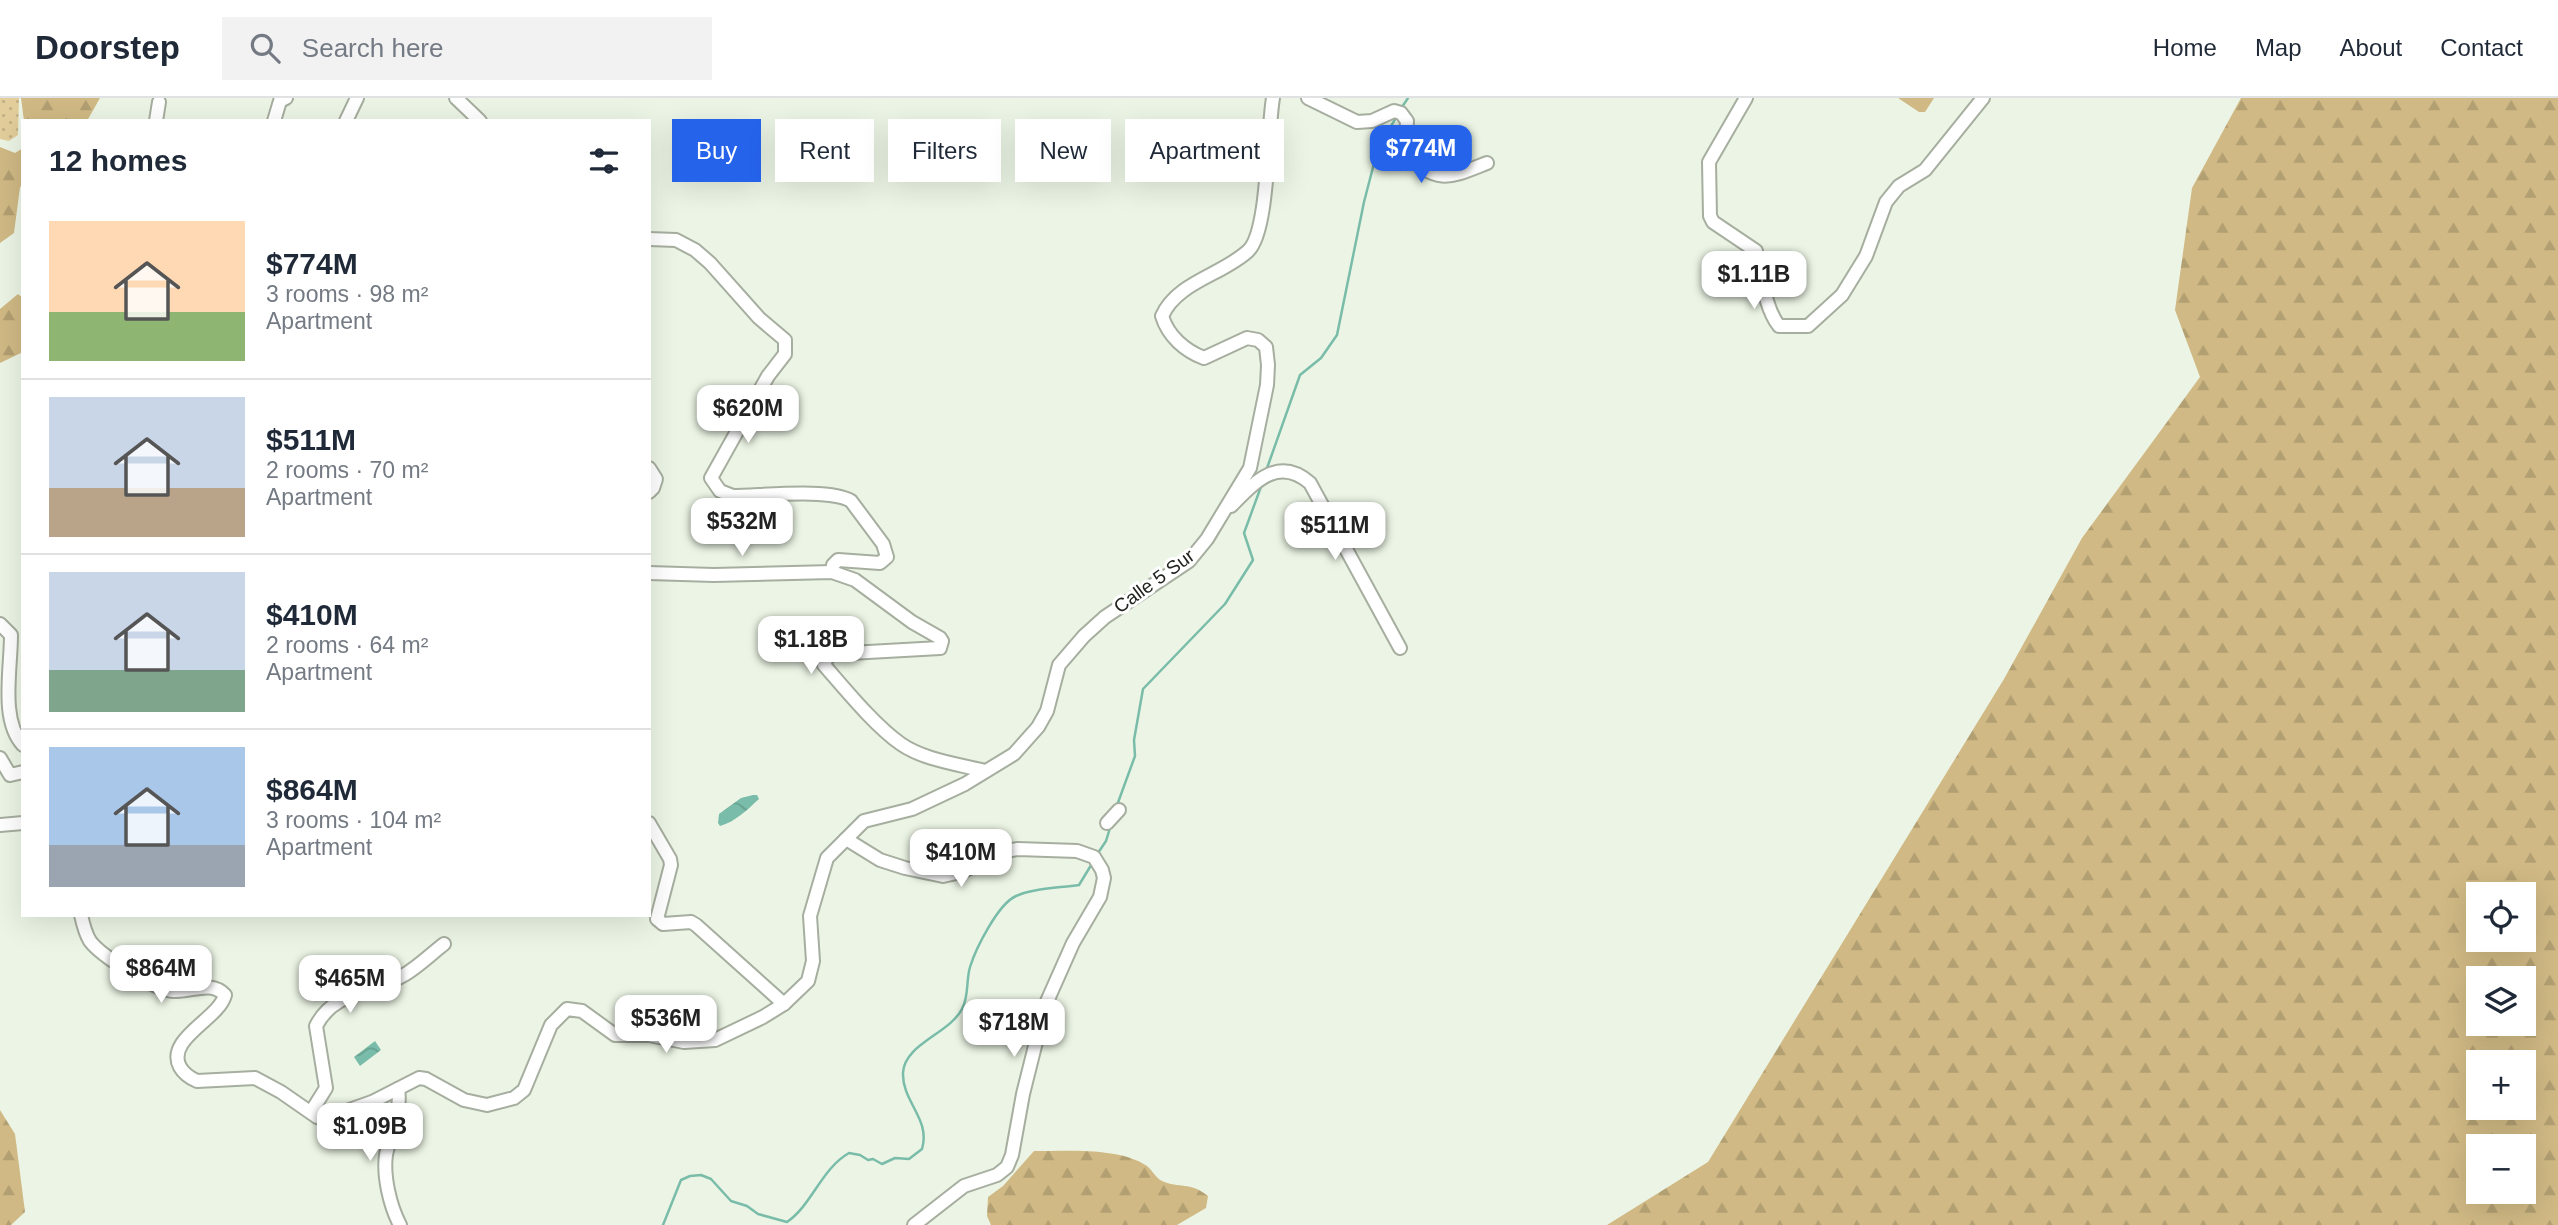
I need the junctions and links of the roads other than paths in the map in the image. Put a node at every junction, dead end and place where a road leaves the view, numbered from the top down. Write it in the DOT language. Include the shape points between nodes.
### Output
graph roads {
  1 [pos="286,98"];
  2 [pos="357,98"];
  3 [pos="456,98"];
  4 [pos="1273,98"];
  5 [pos="1308,98"];
  6 [pos="1746,98"];
  7 [pos="1983,98"];
  8 [pos="159,102"];
  9 [pos="156,119"];
  10 [pos="275,119"];
  11 [pos="347,119"];
  12 [pos="478,119"];
  13 [pos="1488,163"];
  14 [pos="651,239"];
  15 [pos="651,471"];
  16 [pos="651,490"];
  17 [pos="1226,510"];
  18 [pos="832,572"];
  19 [pos="651,573"];
  20 [pos="0,624"];
  21 [pos="1400,648"];
  22 [pos="21,743"];
  23 [pos="0,758"];
  24 [pos="985,771"];
  25 [pos="21,772"];
  26 [pos="1119,810"];
  27 [pos="21,823"];
  28 [pos="1107,823"];
  29 [pos="0,825"];
  30 [pos="651,826"];
  31 [pos="846,839"];
  32 [pos="82,917"];
  33 [pos="444,944"];
  34 [pos="784,1003"];
  35 [pos="398,1089"];
  36 [pos="311,1112"];
  37 [pos="400,1225"];
  38 [pos="914,1225"];
  1 -- 10 [label="street" via="280,101"];
  2 -- 11 [label="street"];
  3 -- 12 [label="street"];
  4 -- 17 [label="street, Calle 5 Sur" via="1258,236 1249,251 1192,285 1167,305 1162,316 1187,351 1204,358 1247,338 1266,347 1267,385 1250,468"];
  5 -- 13 [label="street" via="1357,122 1398,112 1407,121 1405,153 1440,176 1452,177"];
  6 -- 7 [label="street" via="1709,162 1710,216 1756,251 1779,326 1808,326 1842,295 1866,256 1886,202 1899,186 1925,170"];
  8 -- 9 [label="street"];
  14 -- 18 [label="street" via="676,240 695,250 785,340 785,354 712,478 720,491 733,496 825,494 851,501 883,544 887,557 880,563 838,560"];
  15 -- 16 [label="street" via="656,479"];
  17 -- 21 [label="street" via="1270,472 1293,472 1310,483"];
  17 -- 24 [label="street, Calle 5 Sur" via="1189,561 1084,636 1059,666 1038,727 1014,754"];
  18 -- 19 [label="street"];
  18 -- 24 [label="street" via="855,580 942,641 940,648 832,654 824,665 903,745"];
  20 -- 22 [label="street" via="11,635 3,706 7,728"];
  23 -- 25 [label="street" via="10,775"];
  24 -- 31 [label="street, Calle 5 Sur" via="912,809 864,821"];
  26 -- 28 [label="street"];
  27 -- 29 [label="street"];
  30 -- 34 [label="street" via="671,865 659,923 696,925"];
  31 -- 34 [label="street, Calle 5 Sur" via="827,858 814,899 809,977"];
  31 -- 38 [label="street" via="880,860 943,876 1006,851 1077,851 1096,859 1104,878 1104,887 1045,1006 1007,1167 964,1186"];
  32 -- 36 [label="street" via="97,948 138,976 174,991 209,987 219,988 225,995 177,1053 179,1066 189,1078 255,1079"];
  33 -- 36 [label="street" via="402,977 348,995 324,1014 316,1026 326,1088"];
  34 -- 35 [label="street, Calle 5 Sur" via="715,1040 684,1042 615,1035 582,1011 567,1009 551,1024 524,1090 514,1098 487,1105 464,1100 419,1078"];
  35 -- 36 [label="street" via="324,1119"];
  35 -- 37 [label="street" via="397,1116 386,1157 390,1208"];
}
